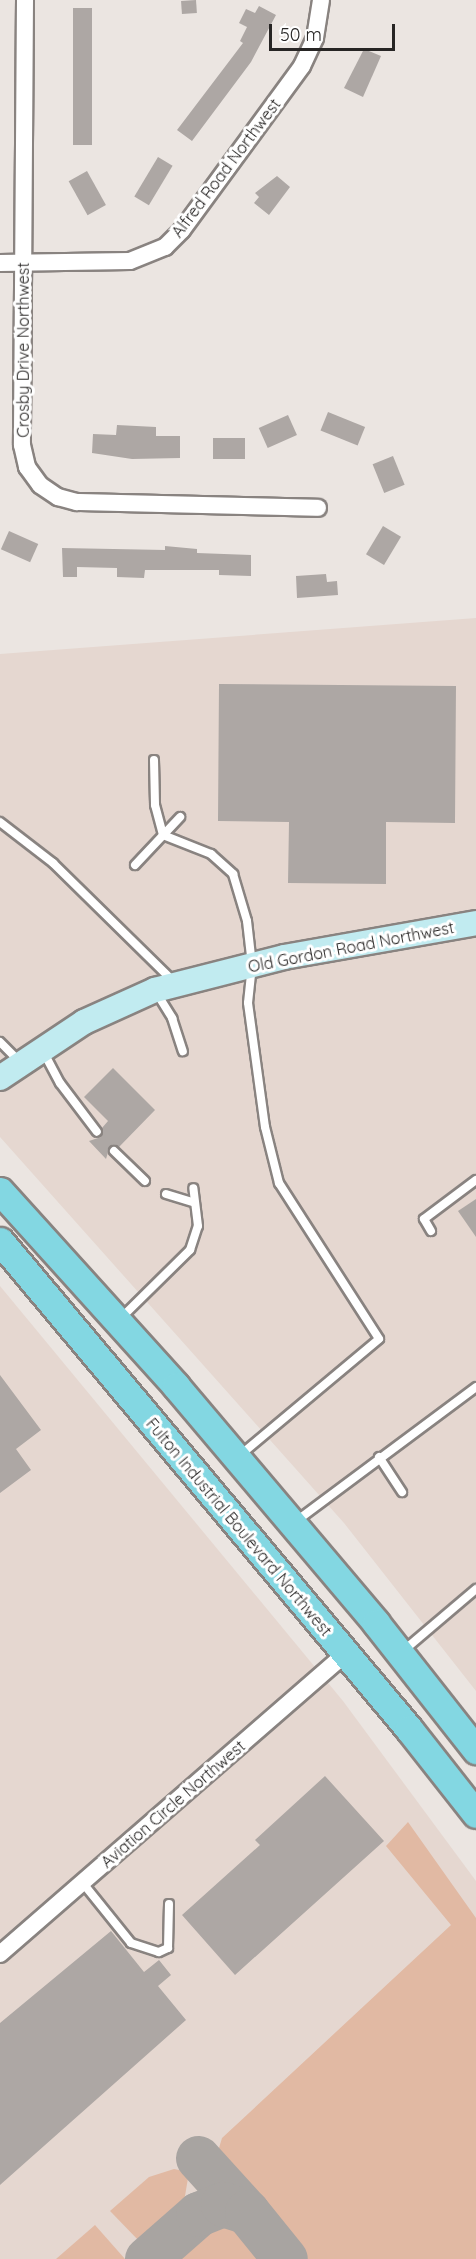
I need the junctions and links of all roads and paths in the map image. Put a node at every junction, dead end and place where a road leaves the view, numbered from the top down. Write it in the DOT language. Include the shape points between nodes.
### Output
graph roads {
  1 [pos="25,0"];
  2 [pos="321,0"];
  3 [pos="24,262"];
  4 [pos="0,263"];
  5 [pos="318,508"];
  6 [pos="154,760"];
  7 [pos="180,817"];
  8 [pos="0,822"];
  9 [pos="163,835"];
  10 [pos="135,865"];
  11 [pos="476,923"];
  12 [pos="252,965"];
  13 [pos="165,988"];
  14 [pos="0,1042"];
  15 [pos="42,1050"];
  16 [pos="183,1051"];
  17 [pos="22,1063"];
  18 [pos="0,1078"];
  19 [pos="97,1132"];
  20 [pos="114,1151"];
  21 [pos="476,1180"];
  22 [pos="146,1181"];
  23 [pos="193,1188"];
  24 [pos="0,1191"];
  25 [pos="166,1194"];
  26 [pos="195,1203"];
  27 [pos="431,1231"];
  28 [pos="0,1241"];
  29 [pos="118,1320"];
  30 [pos="476,1387"];
  31 [pos="379,1457"];
  32 [pos="237,1458"];
  33 [pos="402,1492"];
  34 [pos="293,1524"];
  35 [pos="476,1588"];
  36 [pos="346,1653"];
  37 [pos="400,1653"];
  38 [pos="476,1750"];
  39 [pos="476,1814"];
  40 [pos="82,1882"];
  41 [pos="169,1904"];
  42 [pos="0,1954"];
  1 -- 3 [label="street, Crosby Drive Northwest"];
  2 -- 3 [label="street, Alfred Road Northwest" via="315,38 302,66 182,230 165,247 130,261"];
  3 -- 4 [label="street, Alfred Road Northwest"];
  3 -- 5 [label="street, Crosby Drive Northwest" via="22,445 27,467 39,485 58,497 77,502"];
  6 -- 9 [label="lane" via="155,805"];
  7 -- 9 [label="lane"];
  8 -- 13 [label="lane" via="53,863"];
  9 -- 10 [label="lane"];
  9 -- 12 [label="lane" via="211,854 233,874 248,921"];
  11 -- 12 [label="main road, Old Gordon Road Northwest"];
  12 -- 13 [label="main road, Old Gordon Road Northwest"];
  12 -- 32 [label="lane" via="248,1003 265,1127 279,1183 308,1234 379,1339"];
  13 -- 15 [label="main road, Old Gordon Road Northwest" via="109,1008"];
  13 -- 16 [label="lane"];
  14 -- 17 [label="lane"];
  15 -- 17 [label="main road, Old Gordon Road Northwest"];
  15 -- 19 [label="lane" via="60,1083"];
  17 -- 18 [label="main road, Old Gordon Road Northwest"];
  20 -- 22 [label="lane"];
  21 -- 27 [label="lane" via="424,1220"];
  23 -- 26 [label="lane"];
  24 -- 29 [label="main road"];
  25 -- 26 [label="lane"];
  26 -- 29 [label="lane" via="198,1226 190,1250"];
  28 -- 36 [label="main road, Fulton Industrial Boulevard Northwest"];
  29 -- 32 [label="main road"];
  30 -- 31 [label="lane"];
  31 -- 33 [label="lane"];
  31 -- 34 [label="lane"];
  32 -- 34 [label="main road"];
  34 -- 37 [label="main road"];
  35 -- 37 [label="lane"];
  36 -- 39 [label="main road, Fulton Industrial Boulevard Northwest"];
  36 -- 40 [label="street, Aviation Circle Northwest"];
  37 -- 38 [label="main road"];
  40 -- 41 [label="lane" via="131,1943 159,1952 168,1948"];
  40 -- 42 [label="street, Aviation Circle Northwest"];
}
